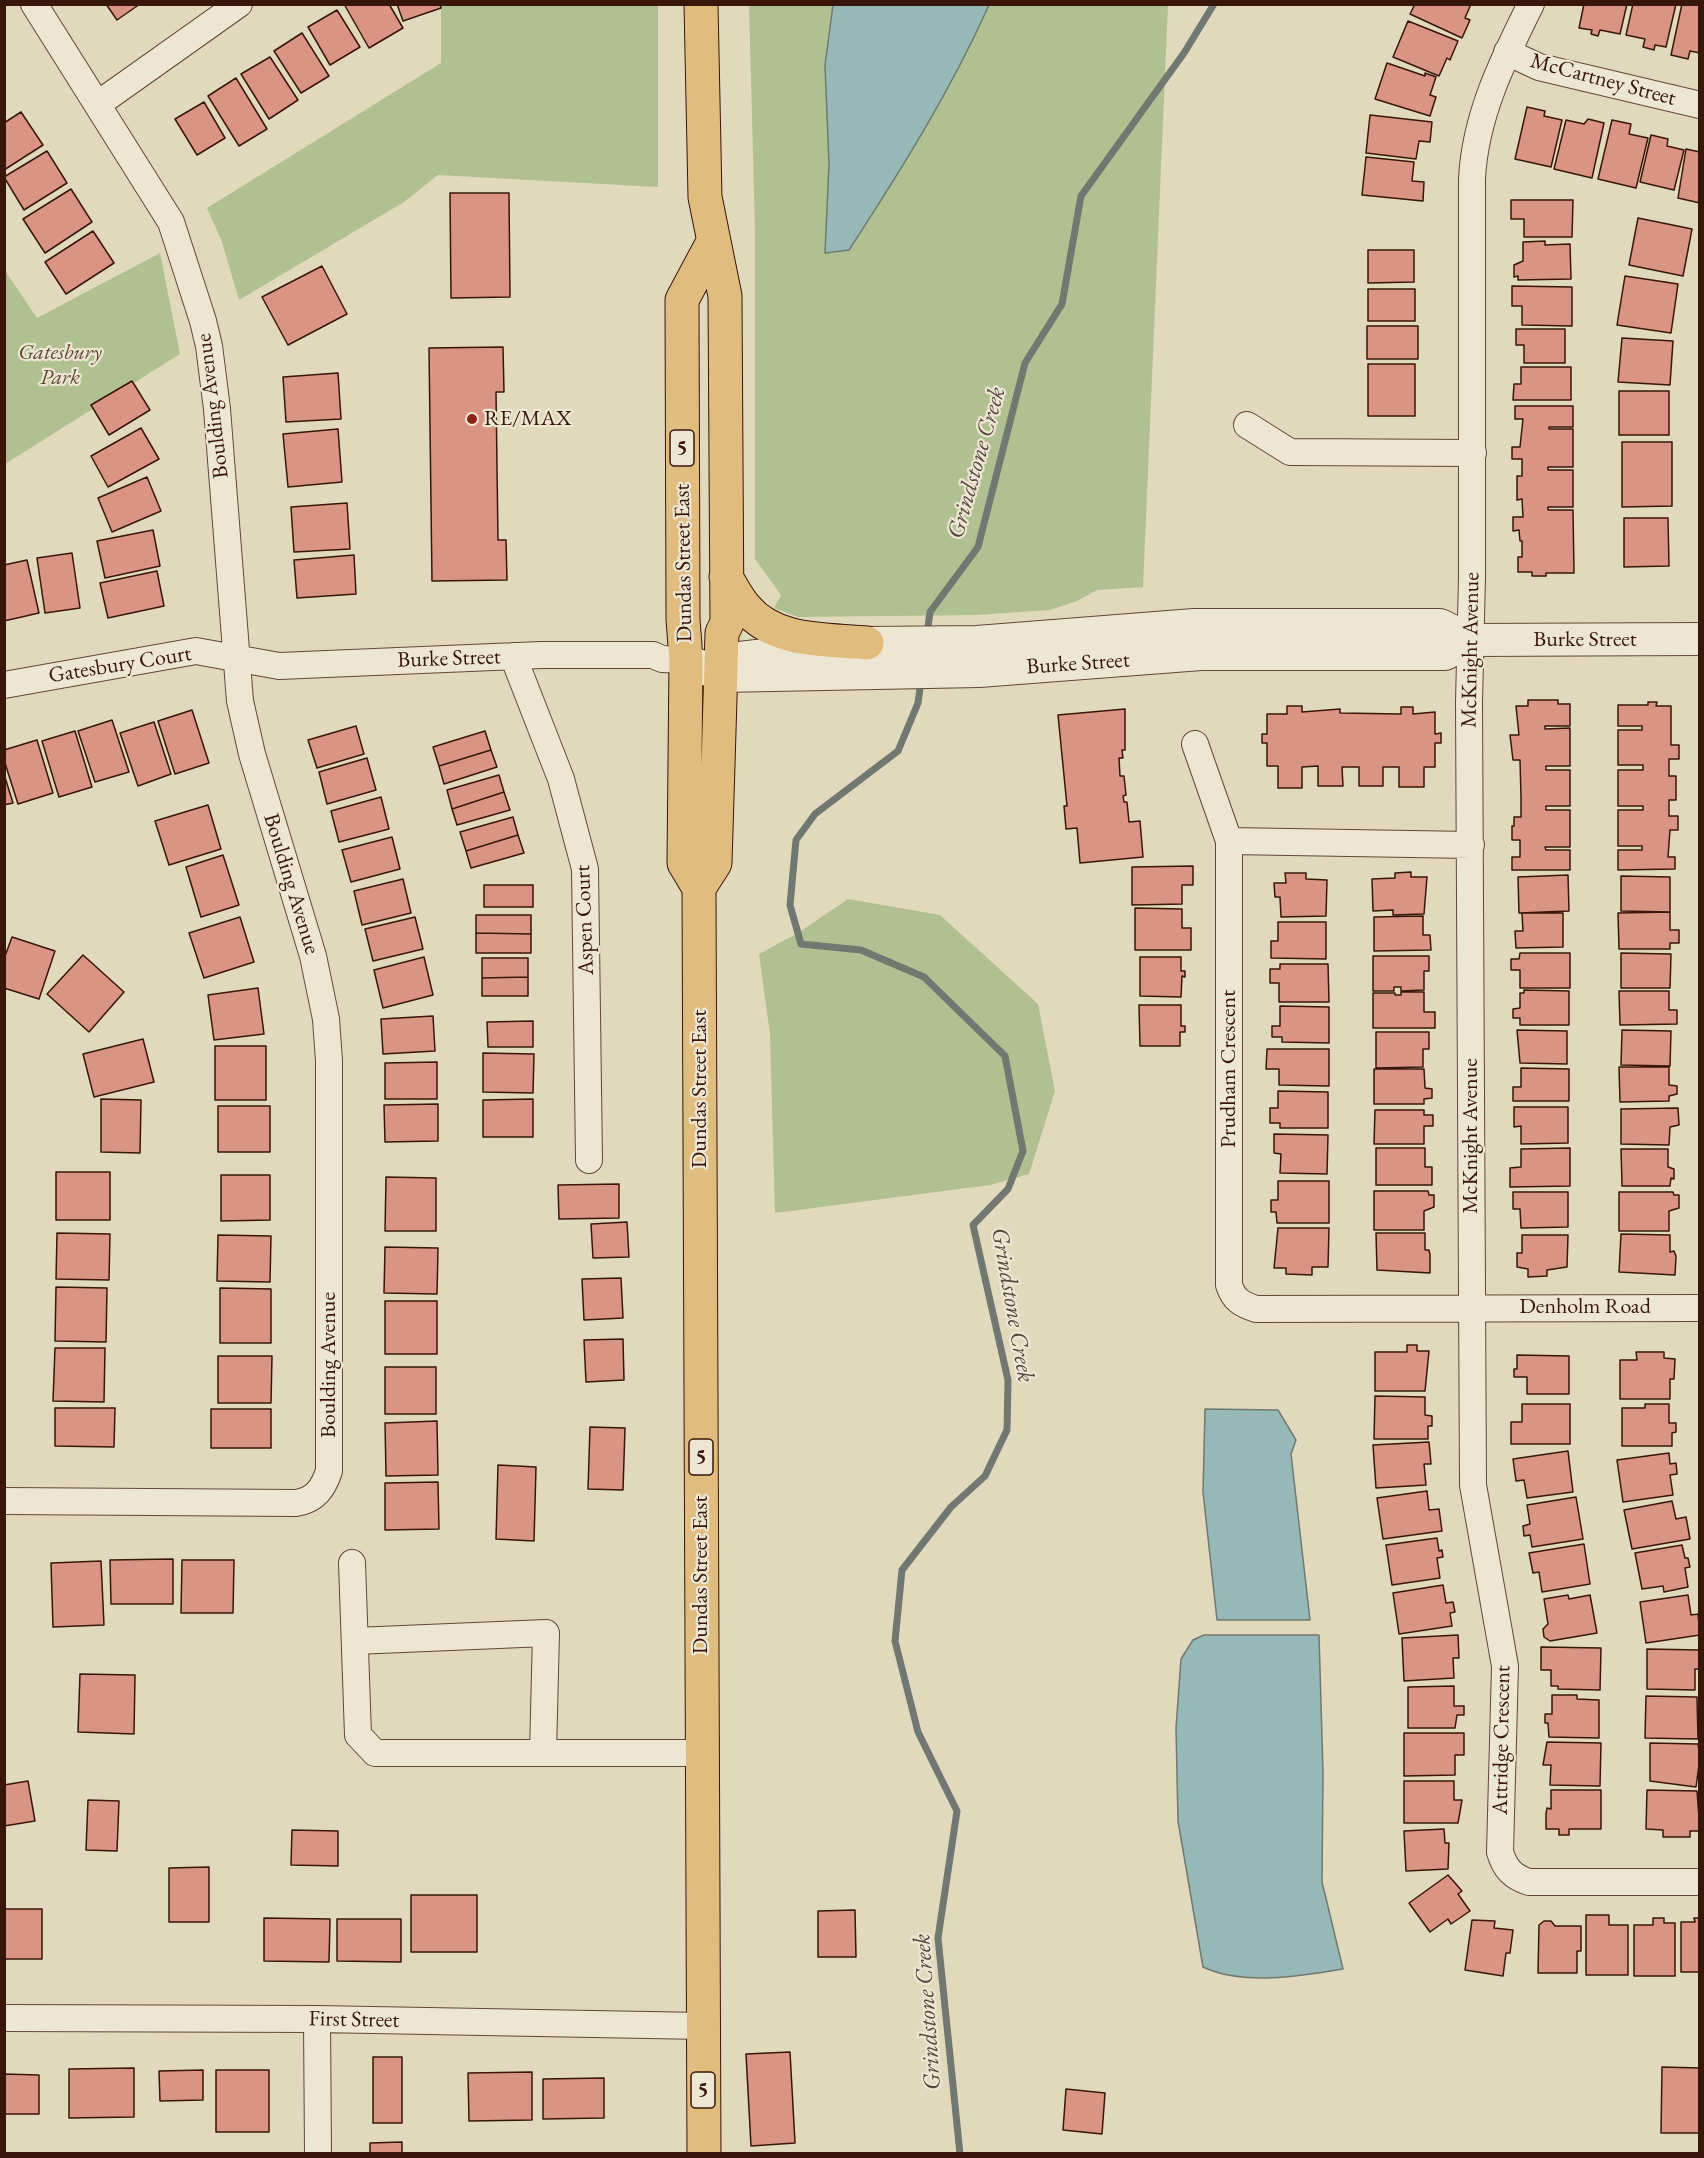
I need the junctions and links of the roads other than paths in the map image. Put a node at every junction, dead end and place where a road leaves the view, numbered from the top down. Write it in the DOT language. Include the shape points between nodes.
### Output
graph roads {
  1 [pos="34,4"];
  2 [pos="239,4"];
  3 [pos="701,4"];
  4 [pos="1531,4"];
  5 [pos="1507,52"];
  6 [pos="98,104"];
  7 [pos="1700,105"];
  8 [pos="712,242"];
  9 [pos="1246,425"];
  10 [pos="1473,453"];
  11 [pos="726,577"];
  12 [pos="1700,639"];
  13 [pos="1471,640"];
  14 [pos="513,656"];
  15 [pos="235,658"];
  16 [pos="868,658"];
  17 [pos="674,660"];
  18 [pos="722,668"];
  19 [pos="4,685"];
  20 [pos="1195,744"];
  21 [pos="1228,841"];
  22 [pos="1471,845"];
  23 [pos="699,888"];
  24 [pos="589,1160"];
  25 [pos="1471,1307"];
  26 [pos="1700,1308"];
  27 [pos="4,1501"];
  28 [pos="352,1563"];
  29 [pos="355,1641"];
  30 [pos="543,1753"];
  31 [pos="701,1753"];
  32 [pos="1700,1882"];
  33 [pos="4,2018"];
  34 [pos="317,2019"];
  35 [pos="703,2026"];
  36 [pos="318,2154"];
  37 [pos="704,2154"];
  1 -- 6 [label="street, Boulding Avenue"];
  2 -- 6 [label="street"];
  3 -- 8 [label="main road, Dundas Street East / 5" via="703,157"];
  4 -- 5 [label="street, McKnight Avenue"];
  5 -- 7 [label="street, McCartney Street" via="1539,67"];
  5 -- 10 [label="street, McKnight Avenue" via="1482,116 1473,159"];
  6 -- 15 [label="street, Boulding Avenue" via="171,222 203,321 217,409"];
  8 -- 11 [label="main road, Dundas Street East / 5" via="725,296"];
  8 -- 17 [label="main road, Dundas Street East / 5" via="682,300 683,619"];
  9 -- 10 [label="street" via="1290,452"];
  10 -- 13 [label="street, McKnight Avenue"];
  11 -- 16 [label="main road" via="746,608 763,624"];
  11 -- 18 [label="main road, Dundas Street East / 5" via="727,623 722,633"];
  12 -- 13 [label="street, Burke Street"];
  13 -- 16 [label="street, Burke Street" via="1445,654"];
  13 -- 22 [label="street, McKnight Avenue"];
  14 -- 15 [label="street, Burke Street" via="279,666"];
  14 -- 17 [label="street, Burke Street" via="653,655"];
  14 -- 24 [label="street, Aspen Court" via="561,779 585,869"];
  15 -- 19 [label="street, Gatesbury Court" via="196,651"];
  15 -- 27 [label="street, Boulding Avenue" via="252,754 310,945 326,1019 329,1471 316,1495 296,1503"];
  16 -- 18 [label="street, Burke Street"];
  17 -- 18 [label="street, Burke Street"];
  17 -- 23 [label="main road, Dundas Street East / 5" via="684,863"];
  18 -- 23 [label="main road, Dundas Street East / 5" via="715,863"];
  20 -- 21 [label="street"];
  21 -- 22 [label="street"];
  21 -- 25 [label="street, Prudham Crescent" via="1229,1285 1233,1296 1256,1309"];
  22 -- 25 [label="street, McKnight Avenue"];
  23 -- 31 [label="main road, Dundas Street East / 5"];
  25 -- 26 [label="street, Denholm Road"];
  25 -- 32 [label="street, Attridge Crescent" via="1473,1485 1505,1666 1500,1842 1503,1861 1516,1878 1529,1882"];
  28 -- 29 [label="street"];
  29 -- 30 [label="street" via="358,1735 375,1753"];
  29 -- 30 [label="street" via="546,1634"];
  30 -- 31 [label="street"];
  31 -- 35 [label="main road, Dundas Street East / 5"];
  33 -- 34 [label="street, First Street"];
  34 -- 35 [label="street, First Street"];
  34 -- 36 [label="street"];
  35 -- 37 [label="main road, Dundas Street East / 5"];
}
